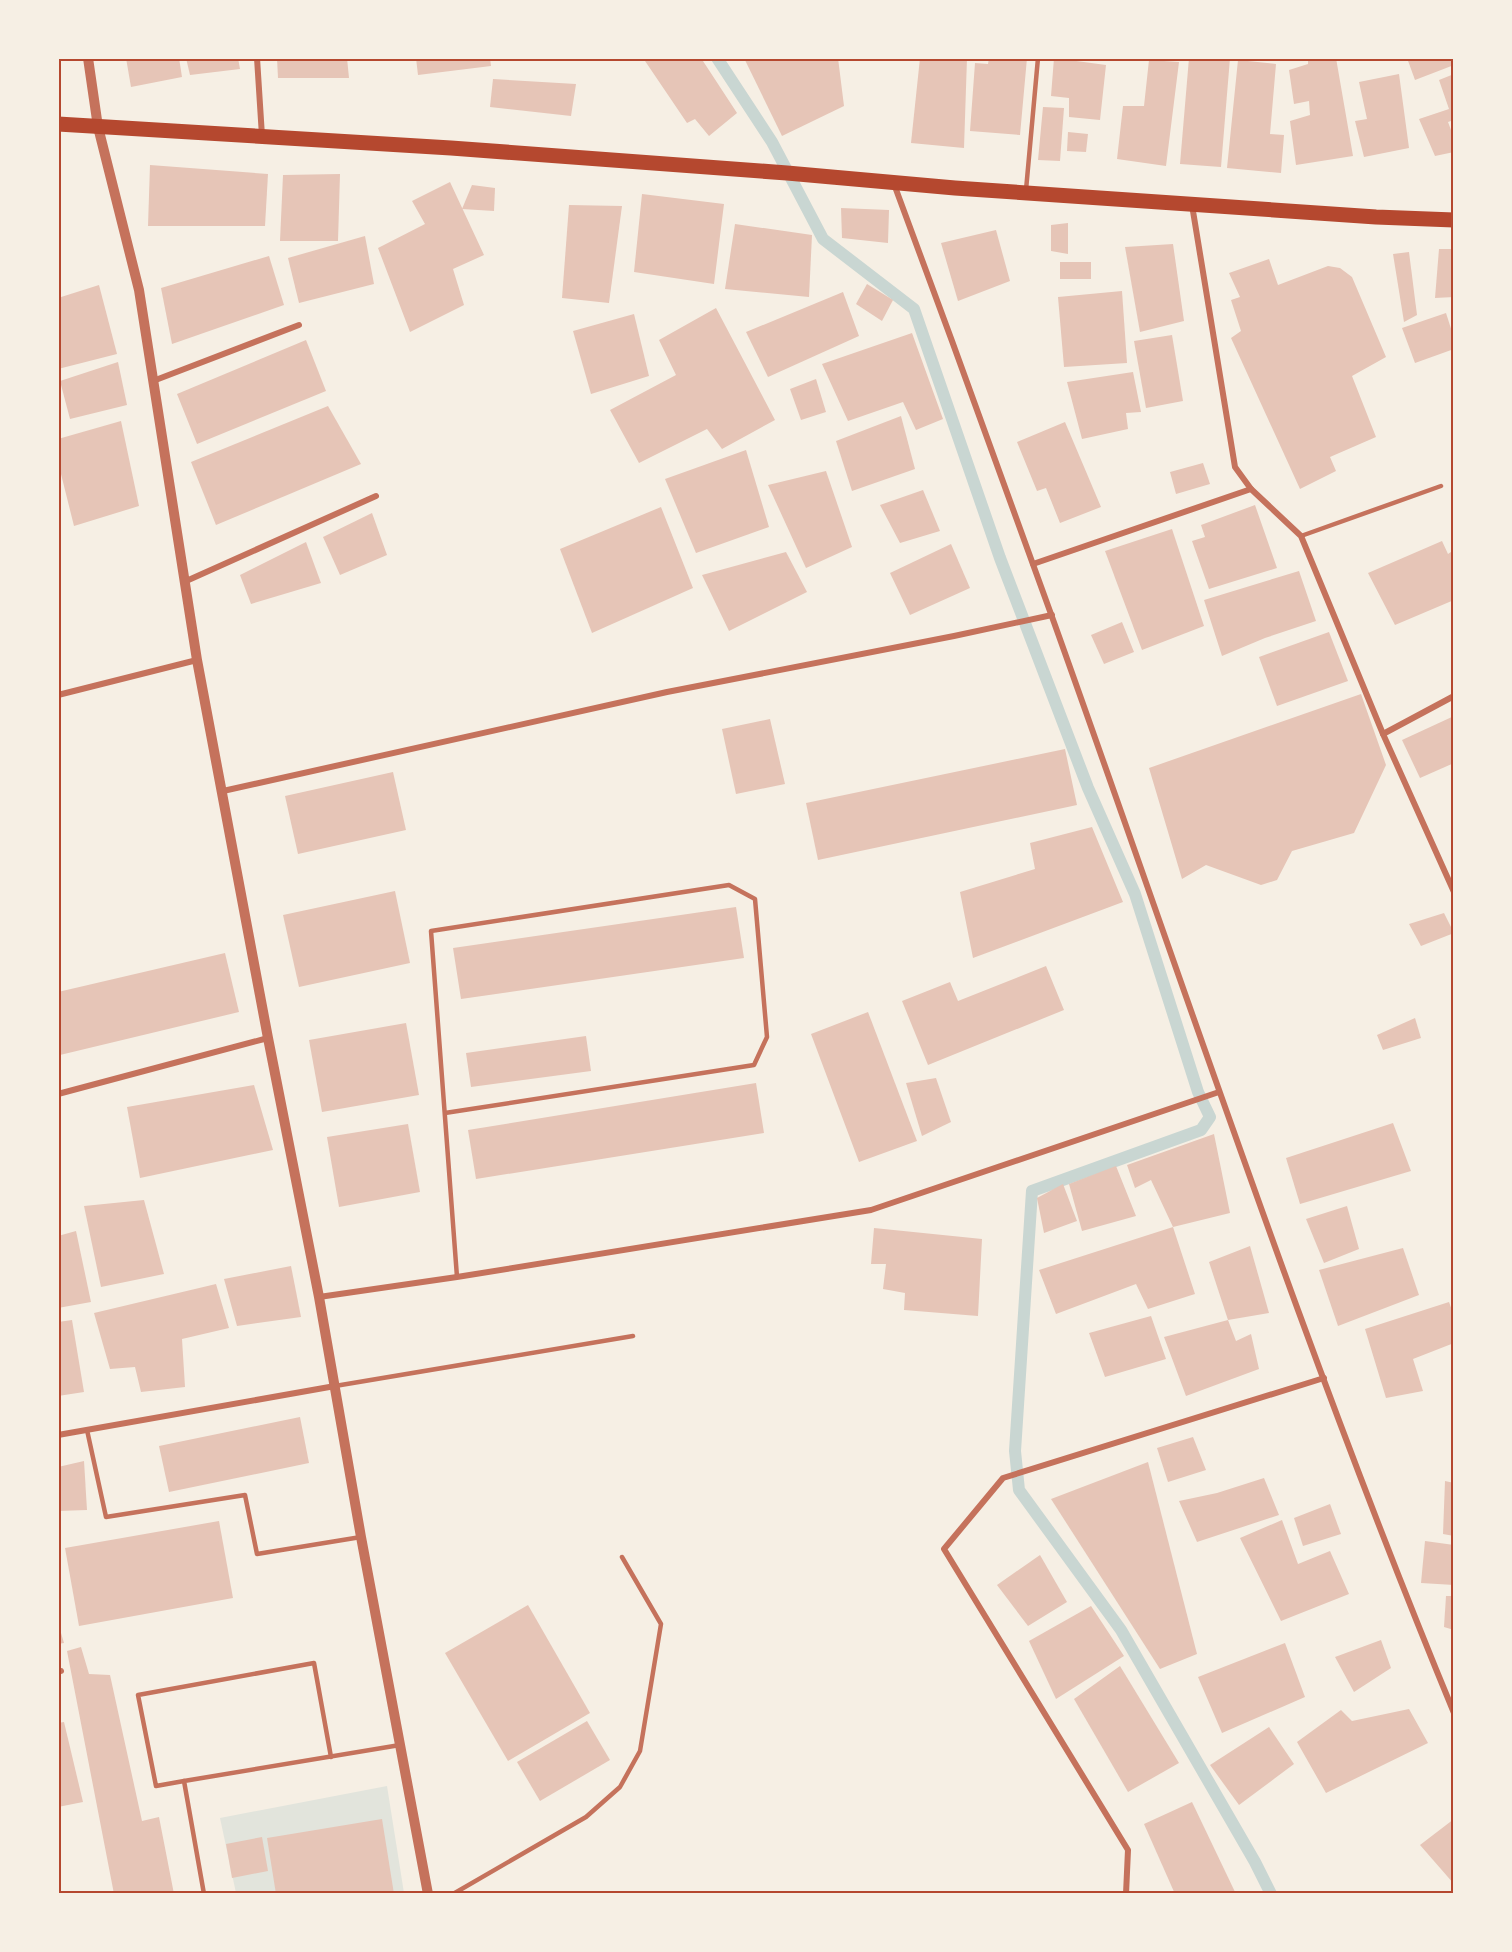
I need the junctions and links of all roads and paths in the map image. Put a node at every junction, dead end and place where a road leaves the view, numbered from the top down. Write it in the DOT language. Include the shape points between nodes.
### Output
graph roads {
  1 [pos="88,58"];
  2 [pos="257,58"];
  3 [pos="1038,58"];
  4 [pos="58,124"];
  5 [pos="98,127"];
  6 [pos="262,137"];
  7 [pos="894,183"];
  8 [pos="1026,193"];
  9 [pos="1192,204"];
  10 [pos="1454,220"];
  11 [pos="299,325"];
  12 [pos="153,381"];
  13 [pos="1441,486"];
  14 [pos="1251,489"];
  15 [pos="376,496"];
  16 [pos="1301,536"];
  17 [pos="1033,564"];
  18 [pos="184,582"];
  19 [pos="1052,615"];
  20 [pos="197,660"];
  21 [pos="58,694"];
  22 [pos="1454,696"];
  23 [pos="1383,734"];
  24 [pos="223,791"];
  25 [pos="1454,892"];
  26 [pos="268,1038"];
  27 [pos="1219,1092"];
  28 [pos="58,1094"];
  29 [pos="445,1113"];
  30 [pos="458,1277"];
  31 [pos="320,1297"];
  32 [pos="633,1336"];
  33 [pos="1324,1378"];
  34 [pos="335,1386"];
  35 [pos="87,1430"];
  36 [pos="58,1435"];
  37 [pos="361,1537"];
  38 [pos="622,1557"];
  39 [pos="1454,1713"];
  40 [pos="400,1745"];
  41 [pos="331,1757"];
  42 [pos="184,1781"];
  43 [pos="204,1893"];
  44 [pos="428,1893"];
  45 [pos="453,1893"];
  46 [pos="1126,1893"];
  1 -- 5 [label="street"];
  2 -- 6 [label="street"];
  3 -- 8 [label="lane"];
  4 -- 5 [label="main road"];
  5 -- 6 [label="main road"];
  5 -- 12 [label="street" via="139,291"];
  6 -- 7 [label="main road"];
  7 -- 8 [label="main road"];
  7 -- 17 [label="street"];
  8 -- 9 [label="main road"];
  9 -- 10 [label="main road"];
  9 -- 14 [label="street" via="1235,467"];
  11 -- 12 [label="street"];
  12 -- 18 [label="street"];
  13 -- 16 [label="lane"];
  14 -- 16 [label="street"];
  14 -- 17 [label="street"];
  15 -- 18 [label="street"];
  16 -- 23 [label="street"];
  17 -- 19 [label="street"];
  18 -- 20 [label="street"];
  19 -- 24 [label="street" via="667,692"];
  19 -- 27 [label="street"];
  20 -- 21 [label="street"];
  20 -- 24 [label="street"];
  22 -- 23 [label="street"];
  23 -- 25 [label="street"];
  24 -- 26 [label="street"];
  26 -- 28 [label="street"];
  26 -- 31 [label="street"];
  27 -- 30 [label="street" via="871,1210"];
  27 -- 33 [label="street"];
  29 -- 29 [label="lane" via="431,931 729,885 754,899 767,1037 754,1065"];
  29 -- 30 [label="lane"];
  30 -- 31 [label="street"];
  31 -- 34 [label="street"];
  32 -- 34 [label="lane"];
  33 -- 39 [label="street" via="1394,1570"];
  33 -- 46 [label="street" via="1003,1478 944,1550 1128,1850"];
  34 -- 35 [label="street"];
  34 -- 37 [label="street"];
  35 -- 36 [label="street"];
  35 -- 37 [label="lane" via="106,1517 245,1494 257,1554"];
  37 -- 40 [label="street"];
  38 -- 45 [label="lane" via="661,1623 640,1751 620,1787 586,1817"];
  40 -- 41 [label="lane"];
  40 -- 44 [label="street"];
  41 -- 42 [label="lane"];
  41 -- 42 [label="lane" via="314,1663 138,1695 156,1786"];
  42 -- 43 [label="lane"];
}
